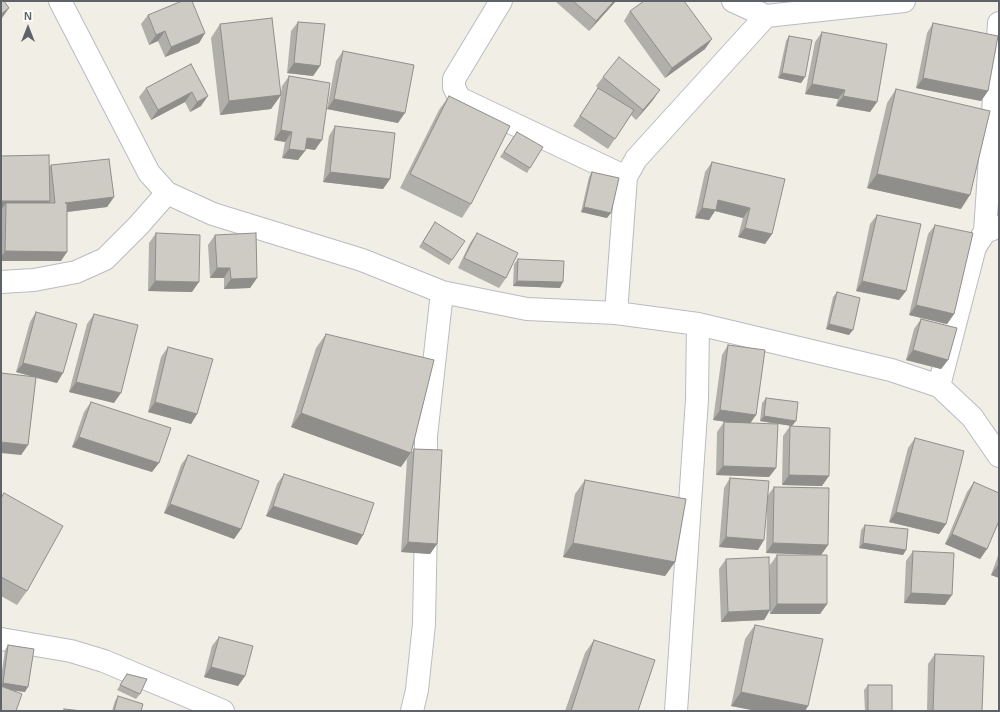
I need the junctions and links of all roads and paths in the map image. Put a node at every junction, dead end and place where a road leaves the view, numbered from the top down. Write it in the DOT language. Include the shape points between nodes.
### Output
graph roads {
  1 [pos="60,1"];
  2 [pos="501,1"];
  3 [pos="733,1"];
  4 [pos="904,1"];
  5 [pos="766,16"];
  6 [pos="999,23"];
  7 [pos="626,177"];
  8 [pos="167,193"];
  9 [pos="992,229"];
  10 [pos="1,282"];
  11 [pos="442,292"];
  12 [pos="616,313"];
  13 [pos="698,324"];
  14 [pos="939,386"];
  15 [pos="999,456"];
  16 [pos="1,639"];
  17 [pos="223,711"];
  18 [pos="412,711"];
  19 [pos="676,711"];
  1 -- 8 [label="street" via="149,173"];
  2 -- 7 [label="street" via="454,79 454,88 459,98"];
  3 -- 5 [label="street"];
  4 -- 5 [label="street"];
  5 -- 7 [label="street" via="636,159"];
  6 -- 9 [label="street"];
  7 -- 12 [label="street"];
  8 -- 10 [label="street" via="105,259 76,272 34,280"];
  8 -- 11 [label="street" via="213,214 362,260"];
  9 -- 14 [label="street" via="975,247"];
  11 -- 12 [label="street" via="527,309"];
  11 -- 18 [label="street" via="426,436 424,624 417,690"];
  12 -- 13 [label="street"];
  13 -- 14 [label="street" via="891,370"];
  13 -- 19 [label="street" via="696,399"];
  14 -- 15 [label="street" via="972,417"];
  16 -- 17 [label="street" via="71,651 104,661"];
}
